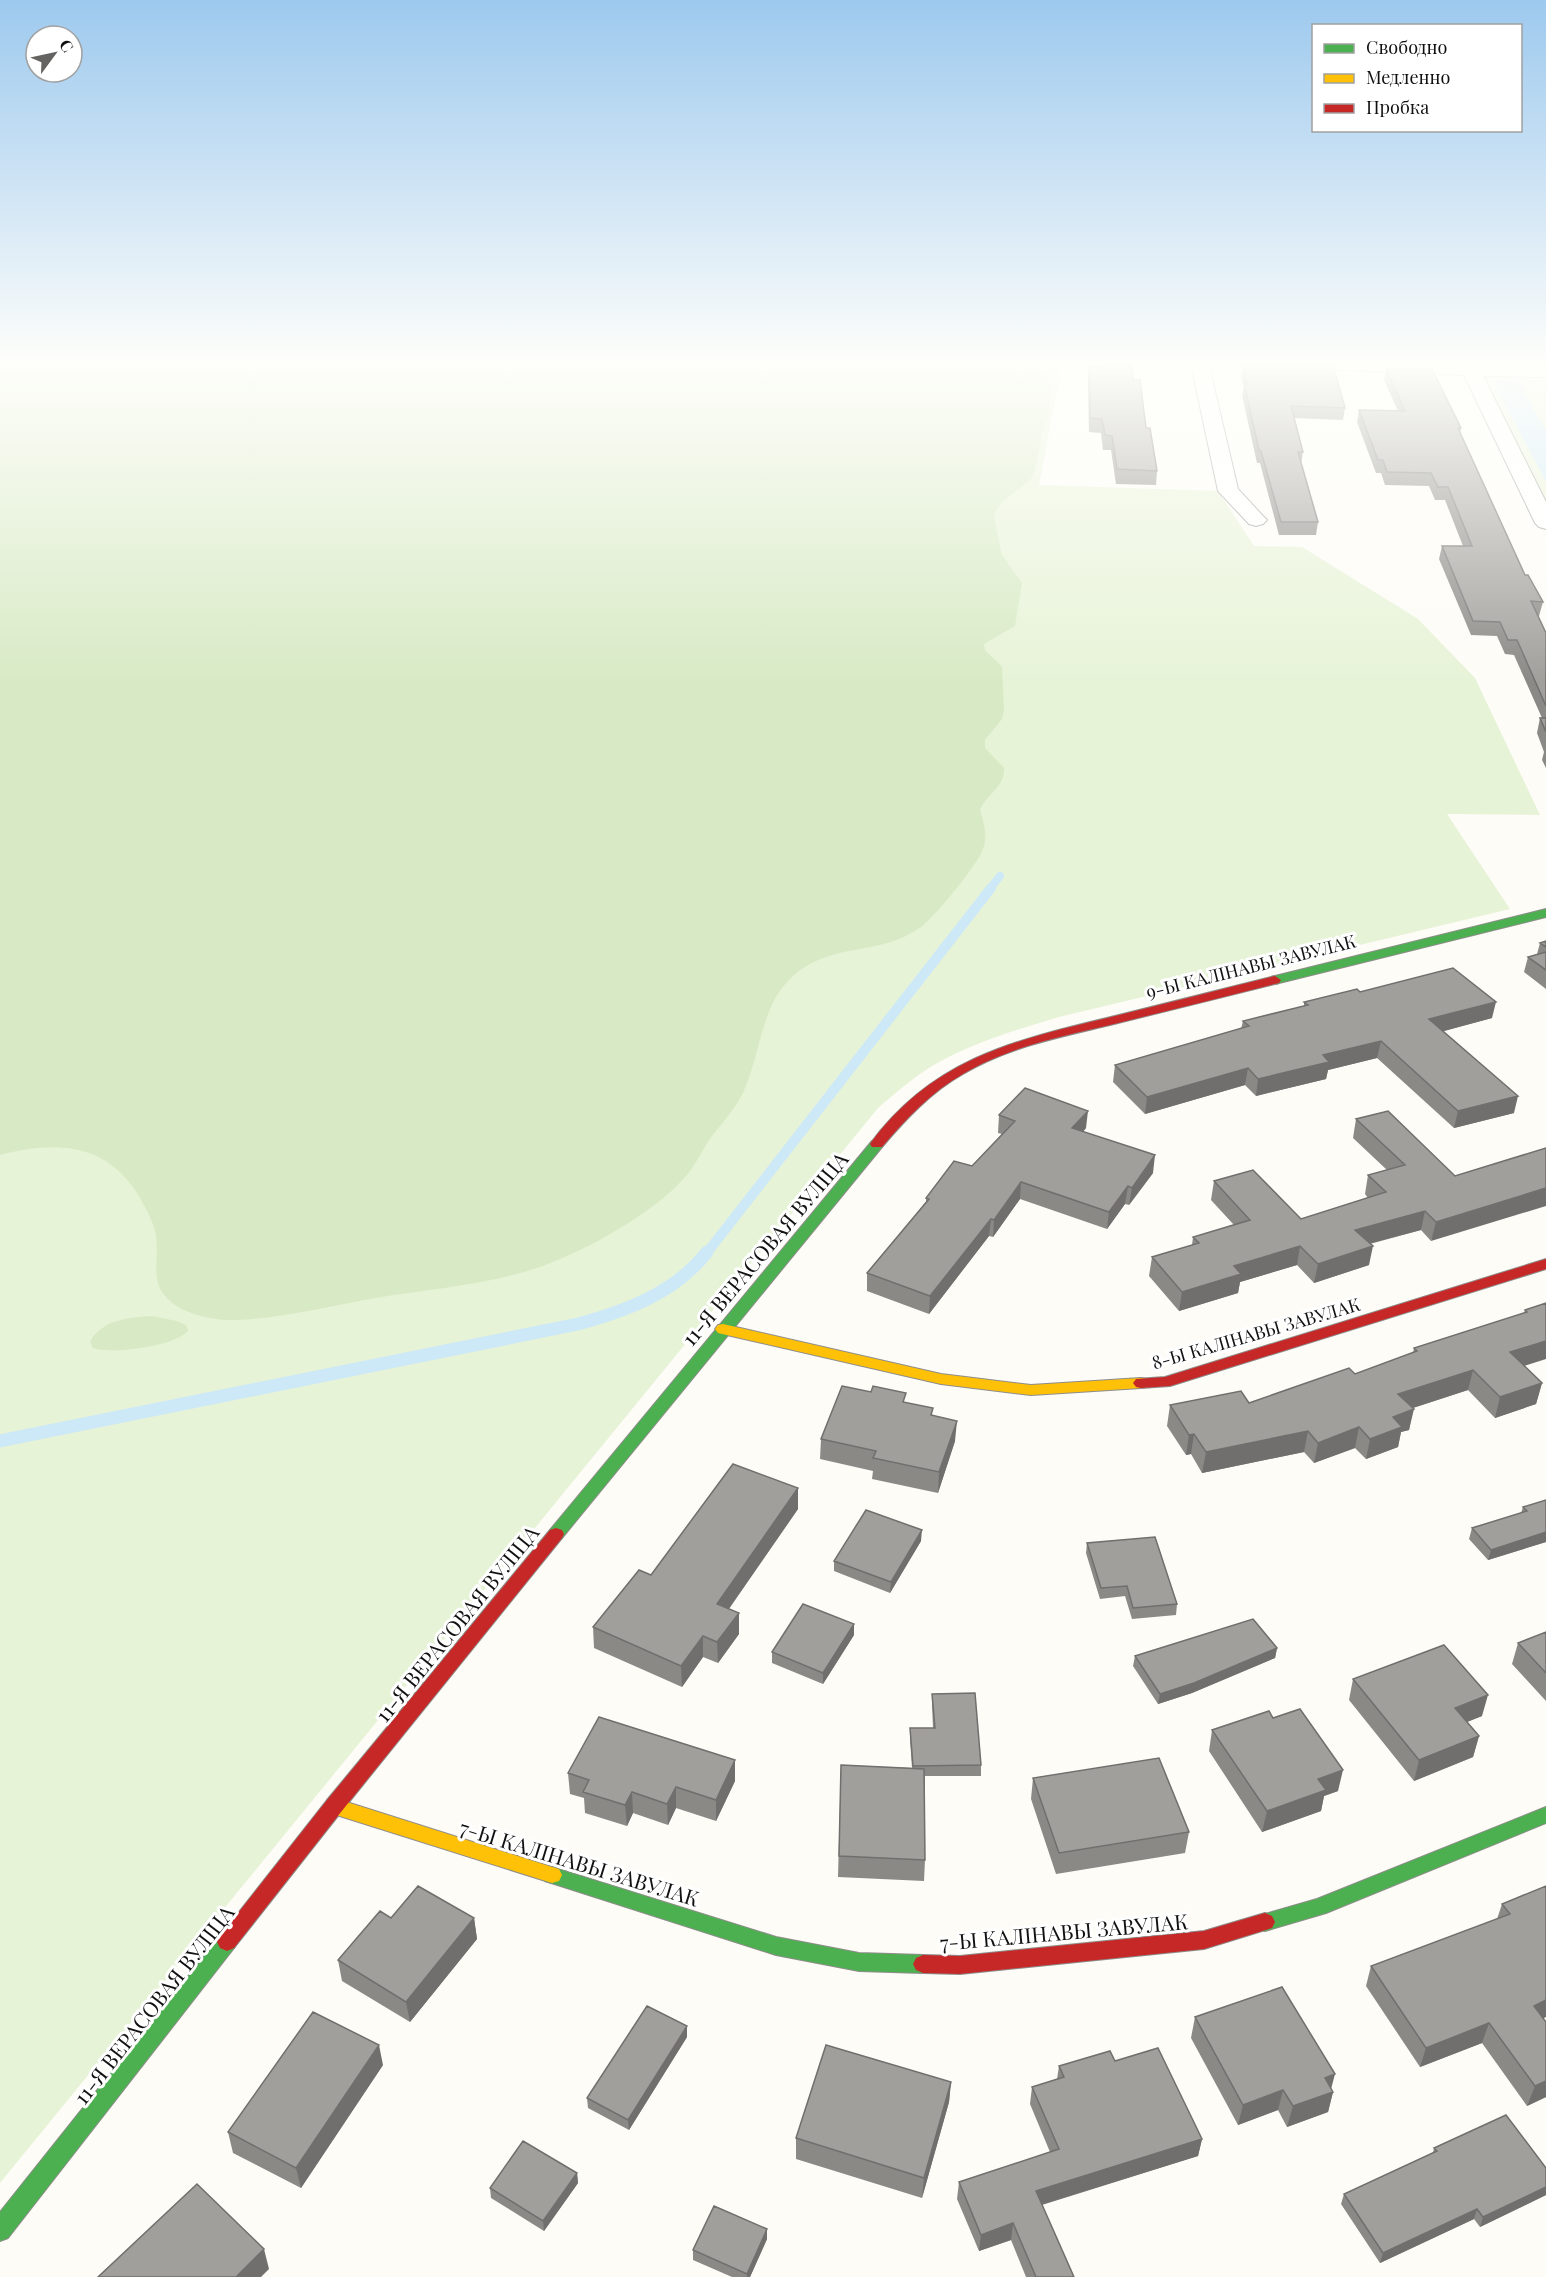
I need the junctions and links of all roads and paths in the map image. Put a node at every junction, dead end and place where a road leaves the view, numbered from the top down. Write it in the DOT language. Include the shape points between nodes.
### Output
graph roads {
  1 [pos="1223,470"];
  2 [pos="1520,470"];
  3 [pos="1256,520"];
  4 [pos="1546,524"];
  5 [pos="1546,913"];
  6 [pos="968,1066"];
  7 [pos="1546,1264"];
  8 [pos="723,1329"];
  9 [pos="334,1806"];
  10 [pos="1546,1815"];
  11 [pos="0,2230"];
  1 -- 3 [label="street" via="1228,491"];
  2 -- 4 [label="street"];
  5 -- 6 [label="street, 9-Ы КАЛІНАВЫ ЗАВУЛАК" via="1138,1012 1022,1045"];
  6 -- 8 [label="street, 11-Я ВЕРАСОВАЯ ВУЛІЦА" via="930,1090 901,1116"];
  7 -- 8 [label="street, 8-Ы КАЛІНАВЫ ЗАВУЛАК" via="1165,1382 1031,1390 941,1379"];
  8 -- 9 [label="street, 11-Я ВЕРАСОВАЯ ВУЛІЦА"];
  9 -- 10 [label="street, 7-Ы КАЛІНАВЫ ЗАВУЛАК" via="776,1946 858,1962 960,1965 1204,1940 1319,1907"];
  9 -- 11 [label="street, 11-Я ВЕРАСОВАЯ ВУЛІЦА"];
}
